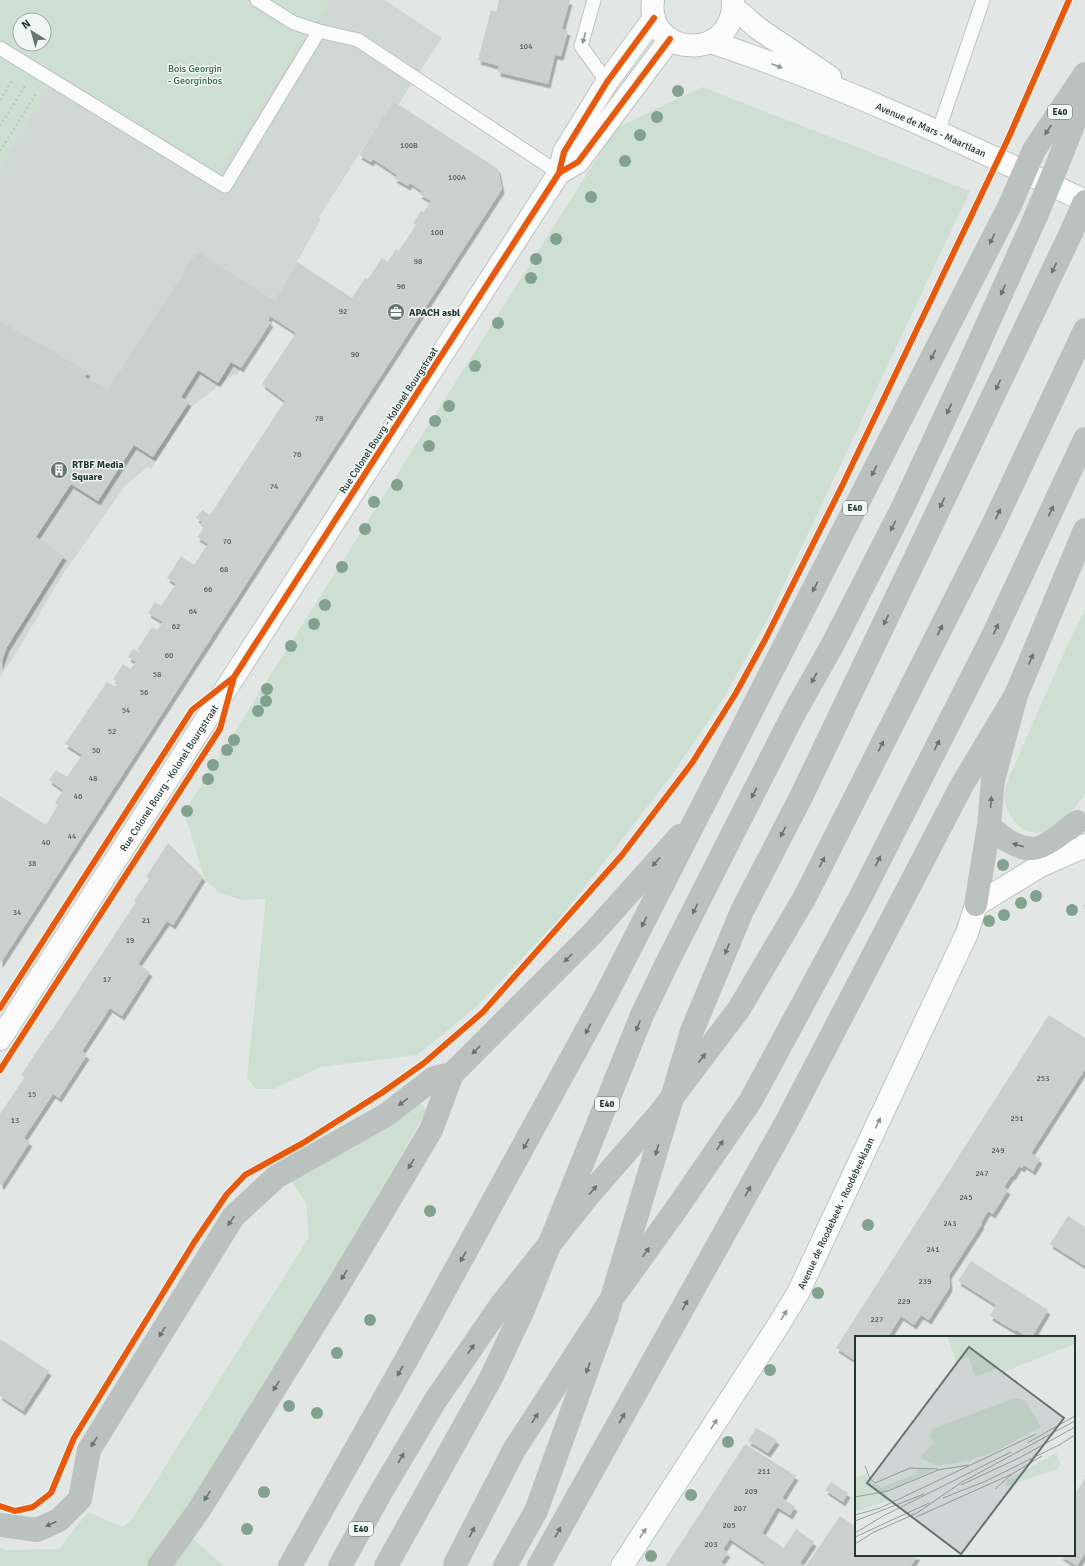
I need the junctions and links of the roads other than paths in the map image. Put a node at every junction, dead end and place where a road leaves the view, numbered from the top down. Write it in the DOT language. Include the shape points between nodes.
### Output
graph roads {
  1 [pos="257,0"];
  2 [pos="594,0"];
  3 [pos="983,0"];
  4 [pos="733,4"];
  5 [pos="654,9"];
  6 [pos="319,31"];
  7 [pos="670,39"];
  8 [pos="711,42"];
  9 [pos="0,48"];
  10 [pos="1085,74"];
  11 [pos="607,82"];
  12 [pos="1085,94"];
  13 [pos="864,100"];
  14 [pos="938,132"];
  15 [pos="559,173"];
  16 [pos="1085,201"];
  17 [pos="1085,330"];
  18 [pos="1085,439"];
  19 [pos="1085,530"];
  20 [pos="1016,695"];
  21 [pos="700,812"];
  22 [pos="1081,816"];
  23 [pos="989,825"];
  24 [pos="1085,845"];
  25 [pos="1040,866"];
  26 [pos="976,905"];
  27 [pos="0,1039"];
  28 [pos="452,1074"];
  29 [pos="0,1525"];
  30 [pos="159,1566"];
  31 [pos="290,1566"];
  32 [pos="340,1566"];
  33 [pos="386,1566"];
  34 [pos="454,1566"];
  35 [pos="505,1566"];
  36 [pos="539,1566"];
  37 [pos="622,1566"];
  1 -- 6 [label="lane" via="294,23"];
  2 -- 11 [label="lane, one-way" via="581,46"];
  3 -- 14 [label="lane"];
  4 -- 8 [label="street" via="730,22 722,34"];
  4 -- 13 [label="street, Avenue de Mars - Maartlaan" via="756,27"];
  5 -- 7 [label="street, Rue Colonel Bourg - Kolonel Bourgstraat" via="663,34"];
  5 -- 11 [label="street, Rue Colonel Bourg - Kolonel Bourgstraat"];
  6 -- 9 [label="lane" via="225,186"];
  6 -- 15 [label="lane" via="358,40"];
  7 -- 8 [label="street, Rue Colonel Bourg - Kolonel Bourgstraat" via="690,46"];
  7 -- 15 [label="street, Rue Colonel Bourg - Kolonel Bourgstraat" via="578,162"];
  8 -- 13 [label="street, Avenue de Mars - Maartlaan, one-way"];
  10 -- 21 [label="highway, E40, one-way, bridge" via="1034,150 1010,205"];
  11 -- 15 [label="street, Rue Colonel Bourg - Kolonel Bourgstraat" via="564,152"];
  12 -- 33 [label="highway, E40, one-way, bridge" via="1036,216 902,507 642,1015 523,1310 494,1371"];
  13 -- 14 [label="street, Avenue de Mars - Maartlaan"];
  14 -- 16 [label="street, Avenue de Mars - Maartlaan"];
  15 -- 27 [label="street, Rue Colonel Bourg - Kolonel Bourgstraat"];
  16 -- 35 [label="highway, one-way, bridge" via="801,797 739,918 692,1031 606,1318 542,1496"];
  32 -- 17 [label="highway, E40, one-way, bridge" via="435,1401 501,1305 588,1196 661,1112 739,1009 804,897 993,525"];
  34 -- 18 [label="highway, one-way, bridge" via="514,1450 613,1297 751,1100 861,896 991,640"];
  20 -- 19 [label="highway, one-way"];
  23 -- 20 [label="highway, one-way" via="993,780"];
  36 -- 20 [label="highway, one-way" via="787,1121 962,786"];
  21 -- 28 [label="highway, one-way" via="593,933"];
  21 -- 31 [label="highway, E40, one-way" via="526,1144"];
  22 -- 23 [label="highway, one-way" via="1047,844 1033,849 1011,843 999,836"];
  22 -- 25 [label="street"];
  23 -- 26 [label="highway"];
  24 -- 25 [label="street"];
  25 -- 26 [label="street"];
  37 -- 26 [label="street, Avenue de Roodebeek - Roodebeeklaan, one-way" via="798,1293 967,932"];
  28 -- 29 [label="highway, one-way" via="434,1078 386,1115 276,1177 233,1217 89,1450 80,1499 59,1520 37,1530"];
  28 -- 30 [label="highway, one-way" via="431,1130 199,1510"];
}
